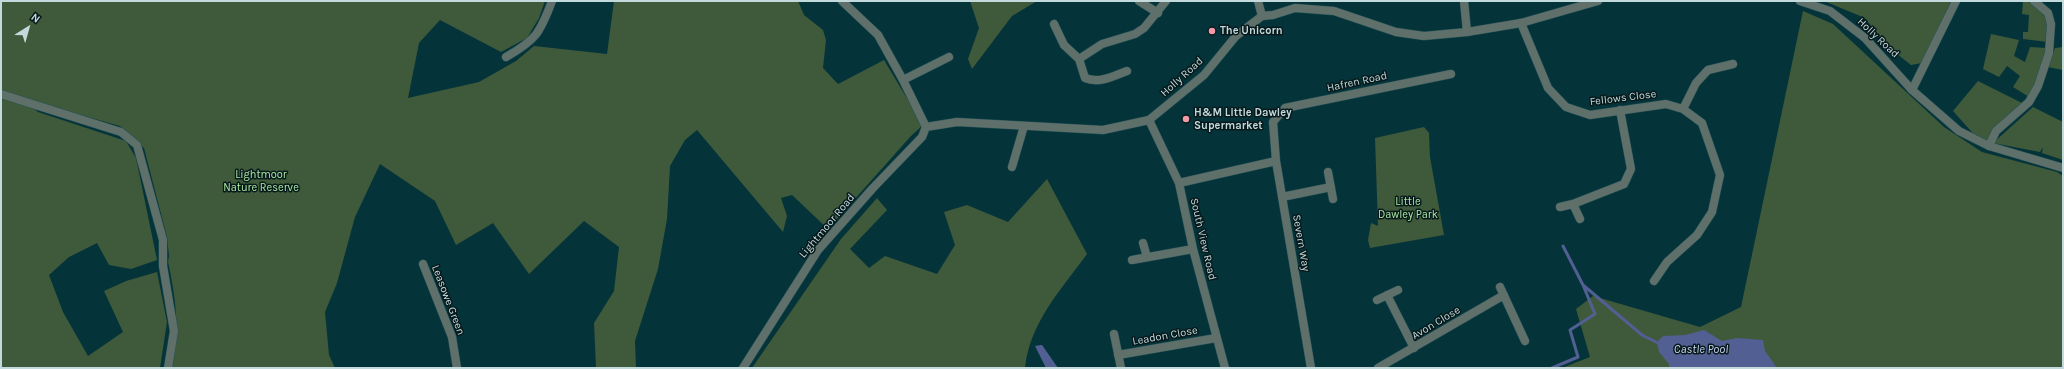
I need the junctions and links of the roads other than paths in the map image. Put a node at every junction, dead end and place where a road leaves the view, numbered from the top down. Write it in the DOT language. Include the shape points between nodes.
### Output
graph roads {
  1 [pos="552,1"];
  2 [pos="842,1"];
  3 [pos="1139,1"];
  4 [pos="1166,1"];
  5 [pos="1258,1"];
  6 [pos="1464,1"];
  7 [pos="1598,1"];
  8 [pos="1800,1"];
  9 [pos="1956,1"];
  10 [pos="2034,1"];
  11 [pos="1158,13"];
  12 [pos="1262,16"];
  13 [pos="1521,23"];
  14 [pos="1054,24"];
  15 [pos="1467,32"];
  16 [pos="949,57"];
  17 [pos="506,58"];
  18 [pos="1079,59"];
  19 [pos="1733,64"];
  20 [pos="1127,71"];
  21 [pos="1451,74"];
  22 [pos="903,80"];
  23 [pos="1912,90"];
  24 [pos="1,94"];
  25 [pos="1683,109"];
  26 [pos="1620,110"];
  27 [pos="1149,120"];
  28 [pos="1273,122"];
  29 [pos="1024,126"];
  30 [pos="926,127"];
  31 [pos="1989,146"];
  32 [pos="1276,161"];
  33 [pos="1012,167"];
  34 [pos="2063,168"];
  35 [pos="1328,172"];
  36 [pos="1179,183"];
  37 [pos="1331,186"];
  38 [pos="1282,197"];
  39 [pos="1333,199"];
  40 [pos="1573,204"];
  41 [pos="1560,207"];
  42 [pos="1580,219"];
  43 [pos="1144,243"];
  44 [pos="1193,249"];
  45 [pos="1147,257"];
  46 [pos="1132,260"];
  47 [pos="423,264"];
  48 [pos="1654,281"];
  49 [pos="1398,290"];
  50 [pos="1387,295"];
  51 [pos="1377,300"];
  52 [pos="1114,334"];
  53 [pos="1216,338"];
  54 [pos="1526,341"];
  55 [pos="1414,348"];
  56 [pos="1118,355"];
  57 [pos="168,368"];
  58 [pos="457,368"];
  59 [pos="743,368"];
  60 [pos="1121,368"];
  61 [pos="1225,368"];
  62 [pos="1311,368"];
  63 [pos="1378,368"];
  1 -- 17 [label="street" via="542,27 527,45"];
  2 -- 22 [label="street" via="878,35"];
  3 -- 11 [label="street"];
  4 -- 11 [label="street"];
  5 -- 12 [label="street"];
  6 -- 15 [label="street"];
  7 -- 13 [label="street, Holly Road"];
  8 -- 23 [label="street, Holly Road" via="1830,11 1865,38"];
  9 -- 23 [label="street"];
  10 -- 31 [label="street" via="2048,13 2051,24 2049,53 2038,86 2029,102 1996,131"];
  11 -- 18 [label="street" via="1135,34 1102,44"];
  12 -- 15 [label="street, Holly Road" via="1295,8 1334,11 1396,32 1424,36"];
  12 -- 27 [label="street, Holly Road" via="1236,36 1204,75"];
  13 -- 15 [label="street, Holly Road"];
  13 -- 26 [label="street, Fellows Close" via="1548,88 1566,107 1590,115"];
  14 -- 18 [label="street" via="1064,45"];
  16 -- 22 [label="street"];
  18 -- 20 [label="street" via="1085,78 1093,81"];
  19 -- 25 [label="street" via="1708,70 1696,83"];
  21 -- 28 [label="street, Hafren Road" via="1285,108"];
  22 -- 30 [label="street"];
  23 -- 31 [label="street, Holly Road" via="1959,131"];
  24 -- 57 [label="street" via="121,132 137,146 163,240 163,266 174,331"];
  25 -- 26 [label="street, Fellows Close" via="1666,104"];
  25 -- 48 [label="street, Fellows Close" via="1702,123 1720,175 1712,212 1697,235 1667,262"];
  26 -- 40 [label="street" via="1631,170 1624,184"];
  27 -- 29 [label="street, Holly Road" via="1102,130"];
  27 -- 36 [label="street, South View Road"];
  28 -- 32 [label="street, Severn Way"];
  29 -- 30 [label="street, Holly Road" via="958,122"];
  29 -- 33 [label="street"];
  30 -- 59 [label="street, Lightmoor Road" via="922,138 818,250"];
  31 -- 34 [label="street, Holly Road"];
  32 -- 36 [label="street"];
  32 -- 38 [label="street, Severn Way"];
  35 -- 37 [label="street"];
  36 -- 44 [label="street, South View Road"];
  37 -- 38 [label="street"];
  37 -- 39 [label="street"];
  38 -- 62 [label="street, Severn Way"];
  40 -- 41 [label="street"];
  40 -- 42 [label="street"];
  43 -- 45 [label="street"];
  44 -- 45 [label="street"];
  44 -- 53 [label="street, South View Road"];
  45 -- 46 [label="street"];
  47 -- 58 [label="street, Leasowe Green" via="452,337"];
  49 -- 50 [label="street"];
  50 -- 51 [label="street"];
  50 -- 55 [label="street"];
  52 -- 56 [label="street"];
  53 -- 56 [label="street, Leadon Close"];
  53 -- 61 [label="street, South View Road"];
  54 -- 55 [label="street, Avon Close" via="1502,291"];
  55 -- 63 [label="street, Avon Close"];
  56 -- 60 [label="street"];
}
